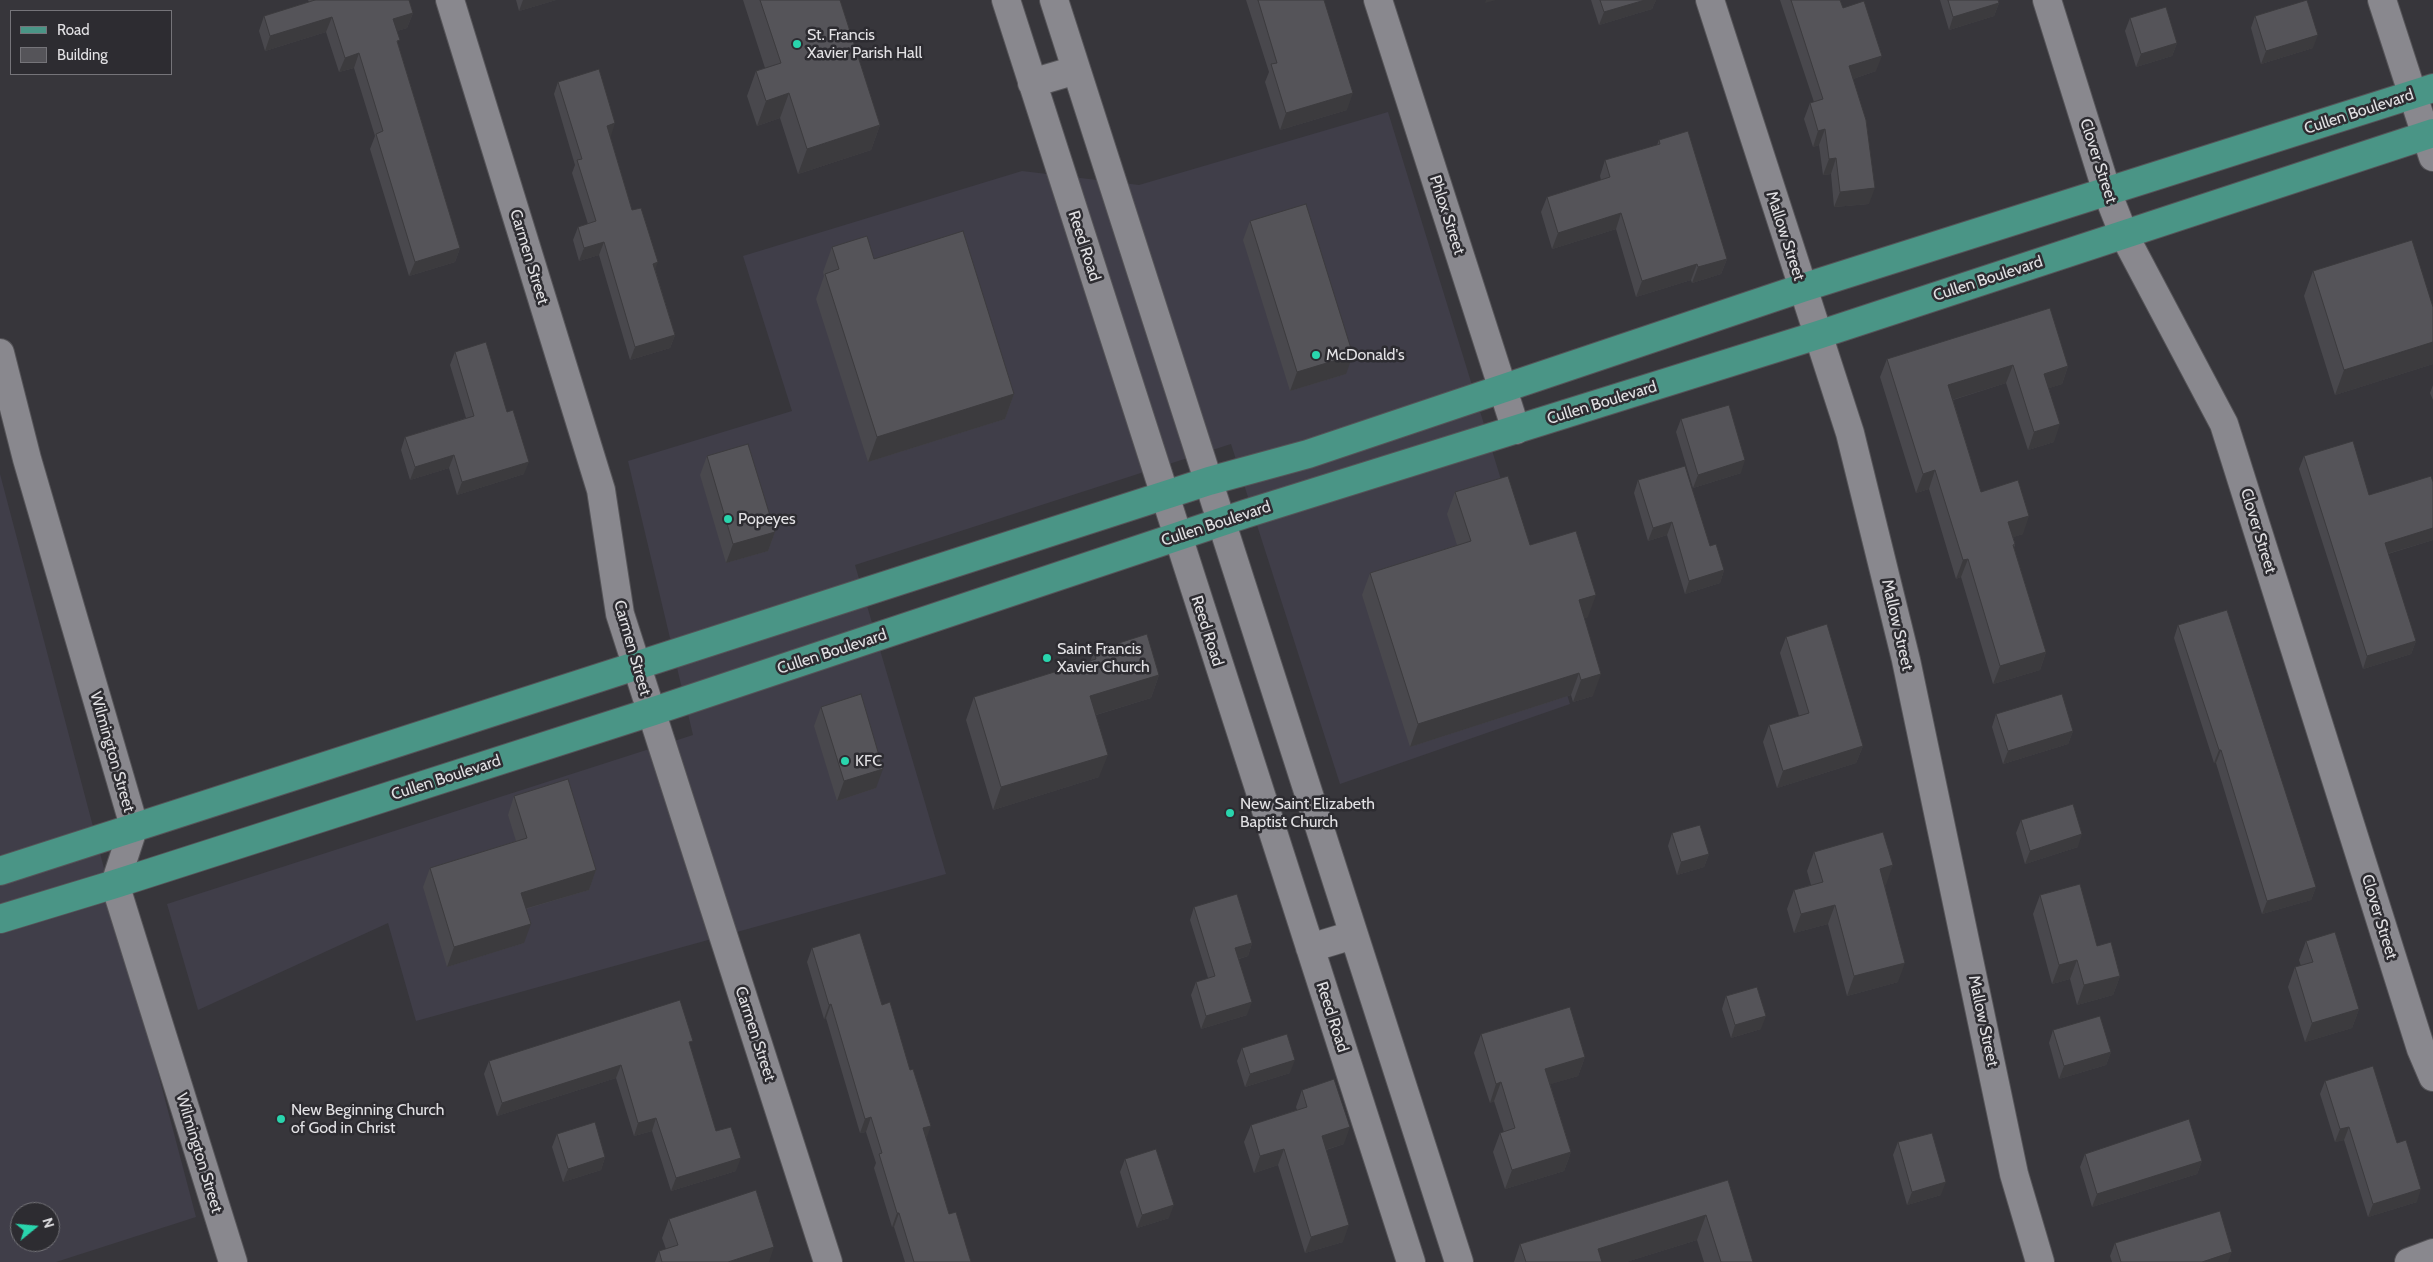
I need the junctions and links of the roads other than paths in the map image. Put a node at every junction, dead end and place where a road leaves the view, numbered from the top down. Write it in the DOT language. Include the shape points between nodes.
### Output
graph roads {
  1 [pos="450,0"];
  2 [pos="1006,0"];
  3 [pos="1054,0"];
  4 [pos="1378,0"];
  5 [pos="1710,0"];
  6 [pos="2047,0"];
  7 [pos="2382,0"];
  8 [pos="1076,70"];
  9 [pos="1032,83"];
  10 [pos="2423,92"];
  11 [pos="2430,142"];
  12 [pos="2107,192"];
  13 [pos="2124,235"];
  14 [pos="1802,288"];
  15 [pos="1818,335"];
  16 [pos="0,353"];
  17 [pos="1503,389"];
  18 [pos="1516,430"];
  19 [pos="1209,481"];
  20 [pos="1164,495"];
  21 [pos="1222,522"];
  22 [pos="1177,537"];
  23 [pos="637,666"];
  24 [pos="651,712"];
  25 [pos="134,826"];
  26 [pos="0,871"];
  27 [pos="115,884"];
  28 [pos="0,919"];
  29 [pos="1353,935"];
  30 [pos="1310,948"];
  31 [pos="2433,1077"];
  32 [pos="2433,1253"];
  33 [pos="233,1262"];
  34 [pos="828,1262"];
  35 [pos="1411,1262"];
  36 [pos="1459,1262"];
  37 [pos="2040,1262"];
  38 [pos="2409,1262"];
  1 -- 23 [label="street, Carmen Street" via="601,490 620,614"];
  2 -- 9 [label="street, Reed Road"];
  3 -- 8 [label="street"];
  4 -- 17 [label="street, Phlox Street"];
  5 -- 14 [label="street, Mallow Street"];
  6 -- 12 [label="street, Clover Street"];
  7 -- 10 [label="street"];
  8 -- 9 [label="street"];
  8 -- 19 [label="street"];
  9 -- 20 [label="street, Reed Road"];
  10 -- 11 [label="street"];
  10 -- 12 [label="main road, Cullen Boulevard"];
  11 -- 13 [label="main road, Cullen Boulevard"];
  12 -- 13 [label="street, Clover Street"];
  12 -- 14 [label="main road, Cullen Boulevard"];
  13 -- 15 [label="main road, Cullen Boulevard"];
  13 -- 31 [label="street, Clover Street" via="2224,424 2421,1049"];
  14 -- 15 [label="street, Mallow Street"];
  14 -- 17 [label="main road, Cullen Boulevard"];
  15 -- 18 [label="main road, Cullen Boulevard"];
  15 -- 37 [label="street, Mallow Street" via="1850,433 1906,660 2014,1174"];
  16 -- 25 [label="street, Wilmington Street" via="27,459"];
  17 -- 18 [label="street, Phlox Street"];
  17 -- 19 [label="main road, Cullen Boulevard" via="1308,454"];
  18 -- 21 [label="main road, Cullen Boulevard"];
  19 -- 20 [label="main road, Cullen Boulevard"];
  19 -- 21 [label="street"];
  20 -- 22 [label="street, Reed Road"];
  20 -- 23 [label="main road, Cullen Boulevard"];
  21 -- 22 [label="main road, Cullen Boulevard"];
  21 -- 29 [label="street"];
  22 -- 24 [label="main road, Cullen Boulevard"];
  22 -- 30 [label="street, Reed Road"];
  23 -- 24 [label="street, Carmen Street"];
  23 -- 25 [label="main road, Cullen Boulevard"];
  24 -- 27 [label="main road, Cullen Boulevard"];
  24 -- 34 [label="street, Carmen Street"];
  25 -- 26 [label="main road, Cullen Boulevard"];
  25 -- 27 [label="street, Wilmington Street"];
  27 -- 28 [label="main road, Cullen Boulevard"];
  27 -- 33 [label="street, Wilmington Street"];
  29 -- 30 [label="street"];
  29 -- 36 [label="street"];
  30 -- 35 [label="street, Reed Road"];
  32 -- 38 [label="street"];
}
